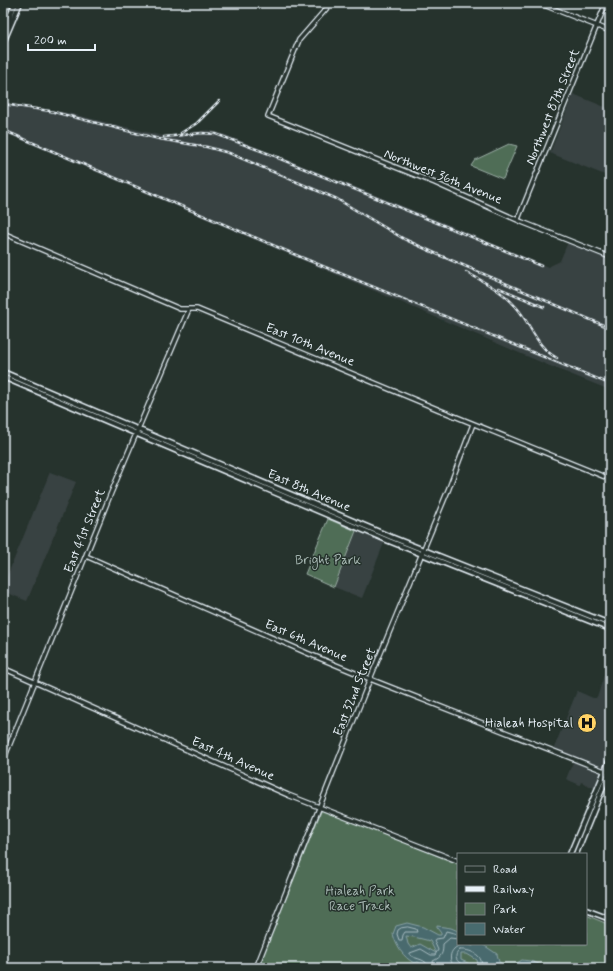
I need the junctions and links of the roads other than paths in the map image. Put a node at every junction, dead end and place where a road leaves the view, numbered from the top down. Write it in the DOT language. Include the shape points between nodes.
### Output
graph roads {
  1 [pos="15,3"];
  2 [pos="20,3"];
  3 [pos="330,3"];
  4 [pos="539,3"];
  5 [pos="606,3"];
  6 [pos="596,26"];
  7 [pos="610,31"];
  8 [pos="3,35"];
  9 [pos="3,43"];
  10 [pos="518,219"];
  11 [pos="3,233"];
  12 [pos="610,257"];
  13 [pos="189,310"];
  14 [pos="3,372"];
  15 [pos="3,377"];
  16 [pos="473,424"];
  17 [pos="138,432"];
  18 [pos="610,479"];
  19 [pos="422,552"];
  20 [pos="86,556"];
  21 [pos="610,624"];
  22 [pos="610,629"];
  23 [pos="3,668"];
  24 [pos="370,679"];
  25 [pos="35,682"];
  26 [pos="610,759"];
  27 [pos="3,761"];
  28 [pos="608,772"];
  29 [pos="320,807"];
  30 [pos="570,853"];
  31 [pos="576,853"];
  32 [pos="457,861"];
  33 [pos="587,910"];
  34 [pos="610,918"];
  35 [pos="3,966"];
  36 [pos="9,968"];
  37 [pos="256,968"];
  1 -- 8 [label="main road"];
  2 -- 9 [label="main road"];
  3 -- 10 [label="street, Northwest 36th Avenue" via="298,40 268,116"];
  4 -- 6 [label="street"];
  5 -- 6 [label="street, Northwest 87th Street"];
  6 -- 7 [label="street"];
  6 -- 10 [label="street, Northwest 87th Street"];
  10 -- 12 [label="street, Northwest 36th Avenue"];
  11 -- 13 [label="street, East 10th Avenue" via="180,309"];
  13 -- 16 [label="street, East 10th Avenue" via="197,309"];
  13 -- 17 [label="street, East 41st Street"];
  14 -- 17 [label="main road, East 8th Avenue"];
  15 -- 17 [label="main road, East 8th Avenue"];
  16 -- 18 [label="street, East 10th Avenue"];
  16 -- 19 [label="street, East 32nd Street"];
  17 -- 19 [label="main road, East 8th Avenue"];
  17 -- 20 [label="street, East 41st Street"];
  19 -- 21 [label="main road, East 8th Avenue"];
  19 -- 22 [label="main road, East 8th Avenue"];
  19 -- 24 [label="street, East 32nd Street"];
  20 -- 24 [label="street, East 6th Avenue"];
  20 -- 25 [label="street, East 41st Street"];
  23 -- 25 [label="street, East 4th Avenue"];
  24 -- 28 [label="street, East 6th Avenue"];
  24 -- 29 [label="street, East 32nd Street"];
  25 -- 27 [label="street, East 41st Street"];
  25 -- 29 [label="street, East 4th Avenue"];
  26 -- 28 [label="main road"];
  28 -- 30 [label="main road"];
  28 -- 31 [label="main road"];
  29 -- 32 [label="street, East 4th Avenue"];
  29 -- 37 [label="street, East 32nd Street"];
  33 -- 34 [label="main road"];
  35 -- 36 [label="street"];
}
